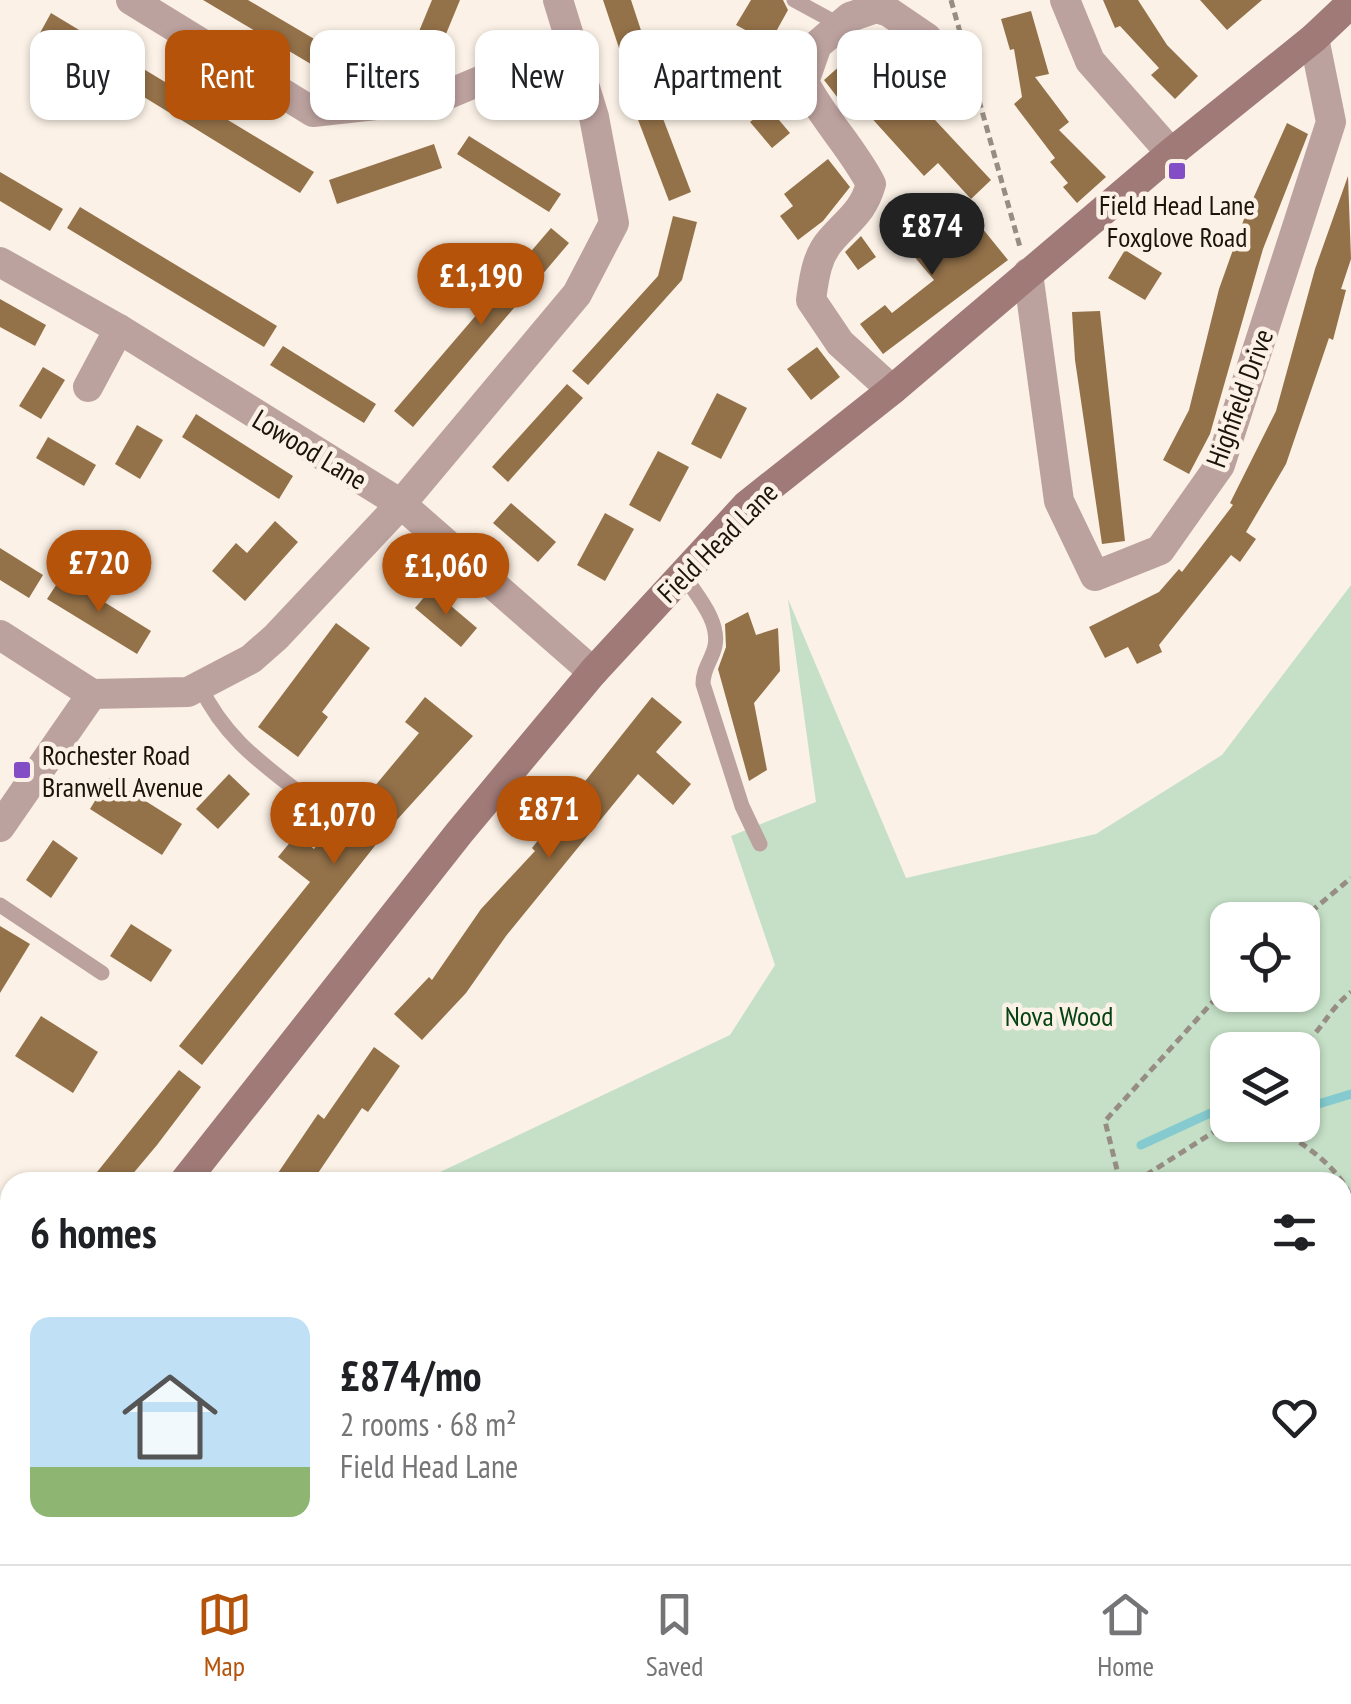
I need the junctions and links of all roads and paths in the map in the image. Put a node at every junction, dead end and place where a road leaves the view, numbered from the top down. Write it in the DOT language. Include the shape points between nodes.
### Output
graph roads {
  1 [pos="131,0"];
  2 [pos="558,0"];
  3 [pos="794,0"];
  4 [pos="951,0"];
  5 [pos="1064,0"];
  6 [pos="1351,2"];
  7 [pos="879,4"];
  8 [pos="840,26"];
  9 [pos="569,30"];
  10 [pos="915,30"];
  11 [pos="1314,38"];
  12 [pos="475,83"];
  13 [pos="594,120"];
  14 [pos="1170,154"];
  15 [pos="0,262"];
  16 [pos="1028,274"];
  17 [pos="119,329"];
  18 [pos="88,387"];
  19 [pos="892,390"];
  20 [pos="402,504"];
  21 [pos="683,574"];
  22 [pos="0,635"];
  23 [pos="593,672"];
  24 [pos="200,686"];
  25 [pos="92,694"];
  26 [pos="320,809"];
  27 [pos="0,827"];
  28 [pos="760,844"];
  29 [pos="1351,878"];
  30 [pos="1320,904"];
  31 [pos="0,905"];
  32 [pos="102,972"];
  33 [pos="1351,992"];
  34 [pos="1210,1005"];
  35 [pos="1317,1032"];
  36 [pos="1210,1134"];
  37 [pos="1296,1142"];
  38 [pos="192,1172"];
  39 [pos="1118,1172"];
  40 [pos="1151,1172"];
  41 [pos="1335,1172"];
  42 [pos="852,1564"];
  43 [pos="866,1564"];
  1 -- 12 [label="street" via="313,112 438,98"];
  2 -- 9 [label="street"];
  3 -- 8 [label="lane"];
  4 -- 16 [label="path"];
  5 -- 14 [label="street" via="1090,61"];
  6 -- 11 [label="main road, Field Head Lane"];
  7 -- 8 [label="street"];
  7 -- 10 [label="street"];
  8 -- 19 [label="street" via="817,46 804,82 871,184 864,210 828,242 811,300 840,343"];
  11 -- 14 [label="main road, Field Head Lane"];
  11 -- 16 [label="street, Highfield Drive" via="1331,122 1220,465 1160,550 1095,576 1059,501"];
  13 -- 20 [label="street" via="614,222 577,294"];
  14 -- 16 [label="main road, Field Head Lane"];
  15 -- 17 [label="street, Lowood Lane"];
  16 -- 19 [label="main road, Field Head Lane"];
  17 -- 18 [label="street"];
  17 -- 20 [label="street, Lowood Lane"];
  19 -- 21 [label="main road, Field Head Lane" via="747,505"];
  20 -- 23 [label="street, Lowood Lane"];
  20 -- 24 [label="street" via="276,637"];
  21 -- 23 [label="main road, Field Head Lane"];
  21 -- 28 [label="lane" via="714,622 703,684"];
  22 -- 25 [label="street"];
  23 -- 38 [label="main road, Field Head Lane"];
  24 -- 25 [label="street" via="144,696"];
  24 -- 26 [label="lane" via="230,736"];
  25 -- 27 [label="street"];
  29 -- 30 [label="path"];
  31 -- 32 [label="lane"];
  33 -- 35 [label="path" via="1328,1010"];
  34 -- 39 [label="path" via="1105,1121"];
  36 -- 40 [label="path"];
  37 -- 41 [label="path"];
  42 -- 43 [label="path"];
}
